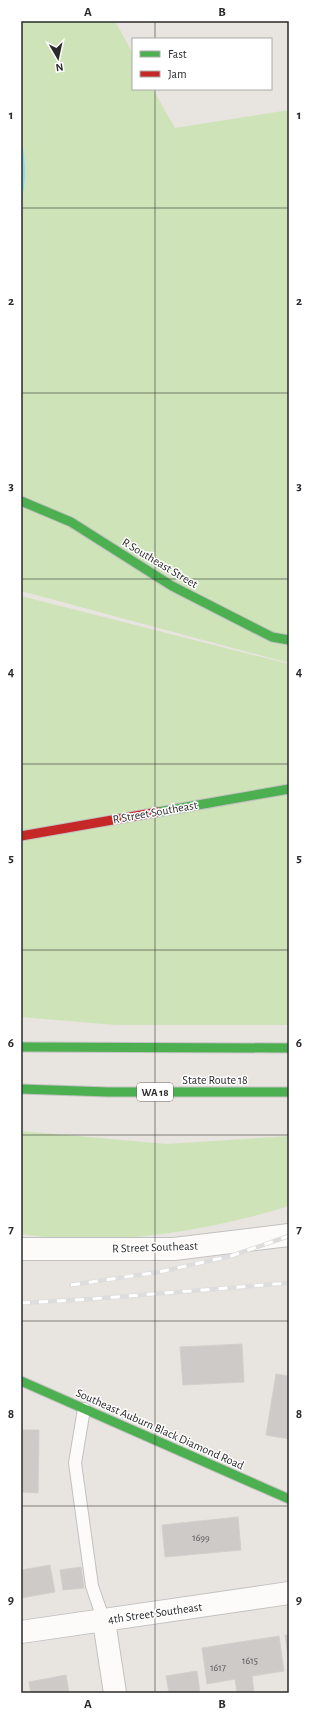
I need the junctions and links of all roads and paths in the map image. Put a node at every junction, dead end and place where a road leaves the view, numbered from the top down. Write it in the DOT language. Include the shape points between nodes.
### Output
graph roads {
  1 [pos="21,501"];
  2 [pos="289,640"];
  3 [pos="289,789"];
  4 [pos="21,836"];
  5 [pos="21,1047"];
  6 [pos="289,1048"];
  7 [pos="21,1089"];
  8 [pos="289,1092"];
  9 [pos="289,1235"];
  10 [pos="21,1249"];
  11 [pos="21,1381"];
  12 [pos="84,1409"];
  13 [pos="289,1499"];
  14 [pos="289,1593"];
  15 [pos="104,1621"];
  16 [pos="21,1632"];
  17 [pos="116,1693"];
  1 -- 2 [label="main road, R Southeast Street" via="71,522 172,586 272,636"];
  3 -- 4 [label="main road, R Street Southeast"];
  5 -- 6 [label="main road"];
  7 -- 8 [label="main road, State Route 18 / WA 18"];
  9 -- 10 [label="street, R Street Southeast" via="174,1249"];
  11 -- 12 [label="main road, Southeast Auburn Black Diamond Road"];
  12 -- 13 [label="main road, Southeast Auburn Black Diamond Road"];
  12 -- 15 [label="lane" via="75,1463 92,1586"];
  14 -- 15 [label="street, 4th Street Southeast"];
  15 -- 16 [label="street, 4th Street Southeast"];
  15 -- 17 [label="street"];
}
